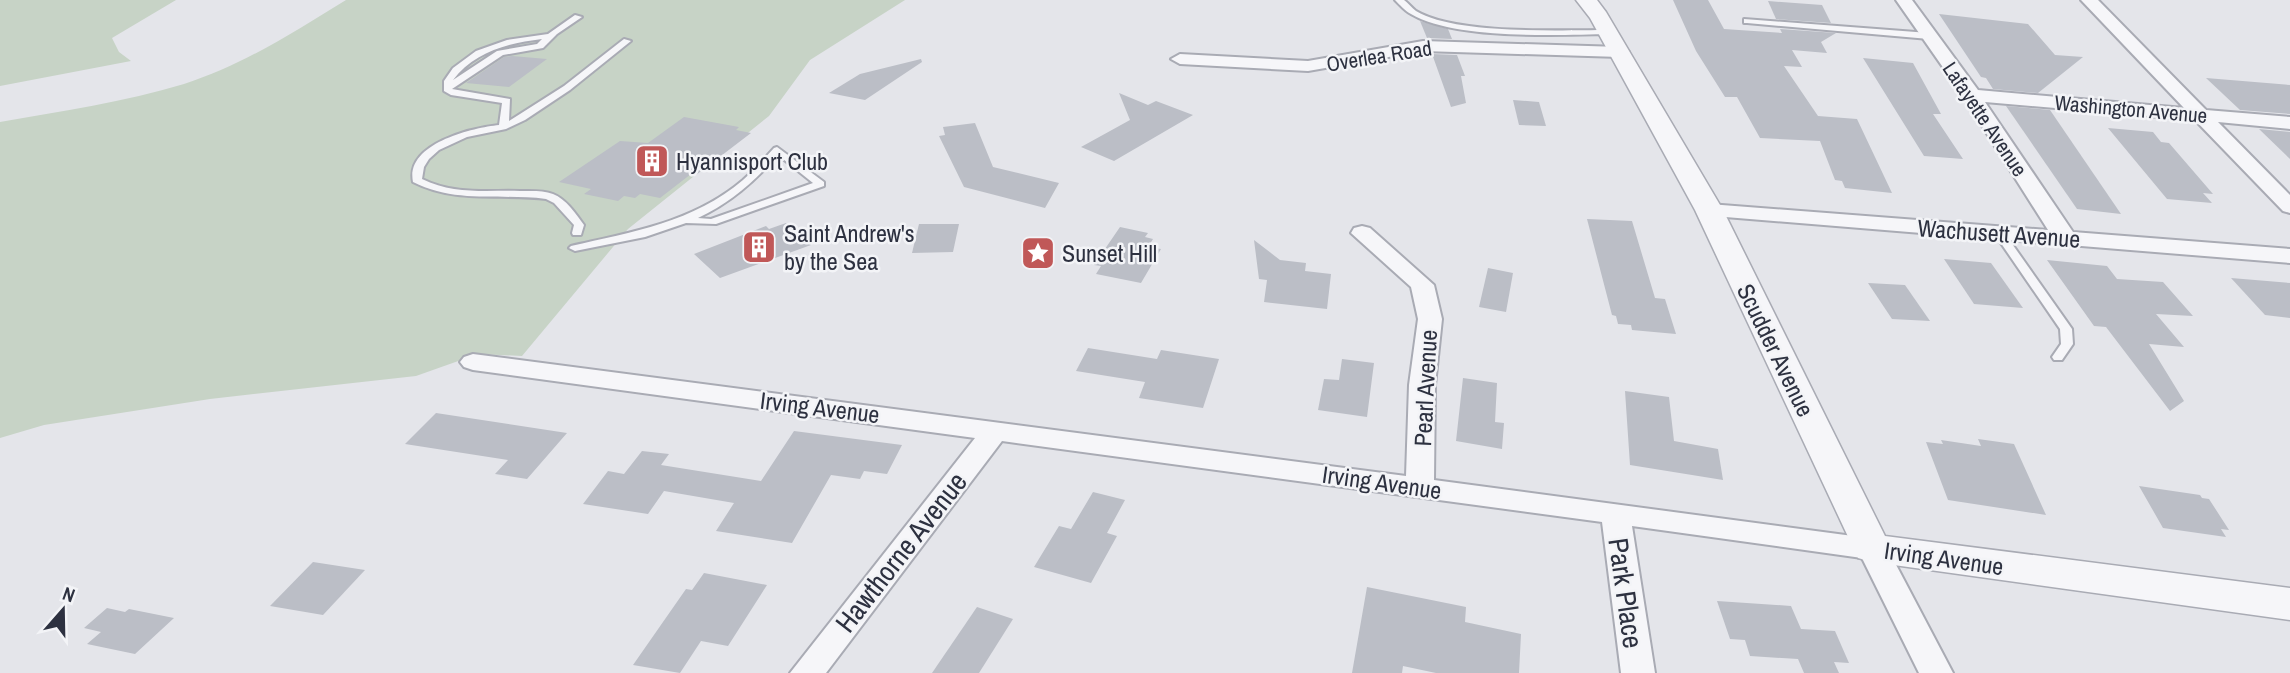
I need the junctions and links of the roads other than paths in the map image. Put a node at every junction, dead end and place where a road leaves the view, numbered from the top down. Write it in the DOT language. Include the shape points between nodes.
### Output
graph roads {
  1 [pos="1399,0"];
  2 [pos="1586,0"];
  3 [pos="1904,0"];
  4 [pos="2089,0"];
  5 [pos="578,17"];
  6 [pos="1747,21"];
  7 [pos="1929,36"];
  8 [pos="627,41"];
  9 [pos="1614,42"];
  10 [pos="1180,59"];
  11 [pos="1972,95"];
  12 [pos="2198,115"];
  13 [pos="2290,123"];
  14 [pos="503,127"];
  15 [pos="2290,207"];
  16 [pos="1709,211"];
  17 [pos="688,220"];
  18 [pos="577,233"];
  19 [pos="1362,233"];
  20 [pos="1999,233"];
  21 [pos="2066,238"];
  22 [pos="575,248"];
  23 [pos="2290,256"];
  24 [pos="2058,357"];
  25 [pos="473,362"];
  26 [pos="995,430"];
  27 [pos="1420,488"];
  28 [pos="1615,514"];
  29 [pos="1872,548"];
  30 [pos="2290,604"];
  31 [pos="807,673"];
  32 [pos="1638,673"];
  33 [pos="1936,673"];
  1 -- 9 [label="lane" via="1409,11 1477,29"];
  2 -- 9 [label="street, Scudder Avenue"];
  3 -- 7 [label="street, Lafayette Avenue"];
  4 -- 12 [label="street"];
  5 -- 14 [label="lane" via="540,46 500,54 447,89 507,101"];
  6 -- 7 [label="lane"];
  7 -- 11 [label="street, Lafayette Avenue"];
  8 -- 14 [label="lane" via="567,88"];
  9 -- 10 [label="street, Overlea Road" via="1423,46 1308,66"];
  9 -- 16 [label="street, Scudder Avenue"];
  11 -- 12 [label="street, Washington Avenue"];
  11 -- 21 [label="street, Lafayette Avenue"];
  12 -- 13 [label="street, Washington Avenue"];
  12 -- 15 [label="street"];
  14 -- 18 [label="lane" via="447,141 422,160 416,180 450,192 549,196 579,225"];
  16 -- 20 [label="street, Wachusett Avenue"];
  16 -- 29 [label="street, Scudder Avenue"];
  17 -- 17 [label="lane" via="743,185 776,150 820,184 712,222"];
  17 -- 22 [label="lane" via="629,239"];
  19 -- 27 [label="street, Pearl Avenue" via="1422,285 1430,319 1422,385"];
  20 -- 21 [label="street, Wachusett Avenue"];
  20 -- 24 [label="lane" via="2066,329 2067,343"];
  21 -- 23 [label="street, Wachusett Avenue"];
  25 -- 26 [label="street, Irving Avenue"];
  26 -- 27 [label="street, Irving Avenue"];
  26 -- 31 [label="street, Hawthorne Avenue"];
  27 -- 28 [label="street, Irving Avenue"];
  28 -- 29 [label="street, Irving Avenue"];
  28 -- 32 [label="street, Park Place"];
  29 -- 30 [label="street, Irving Avenue"];
  29 -- 33 [label="street, Scudder Avenue"];
}
